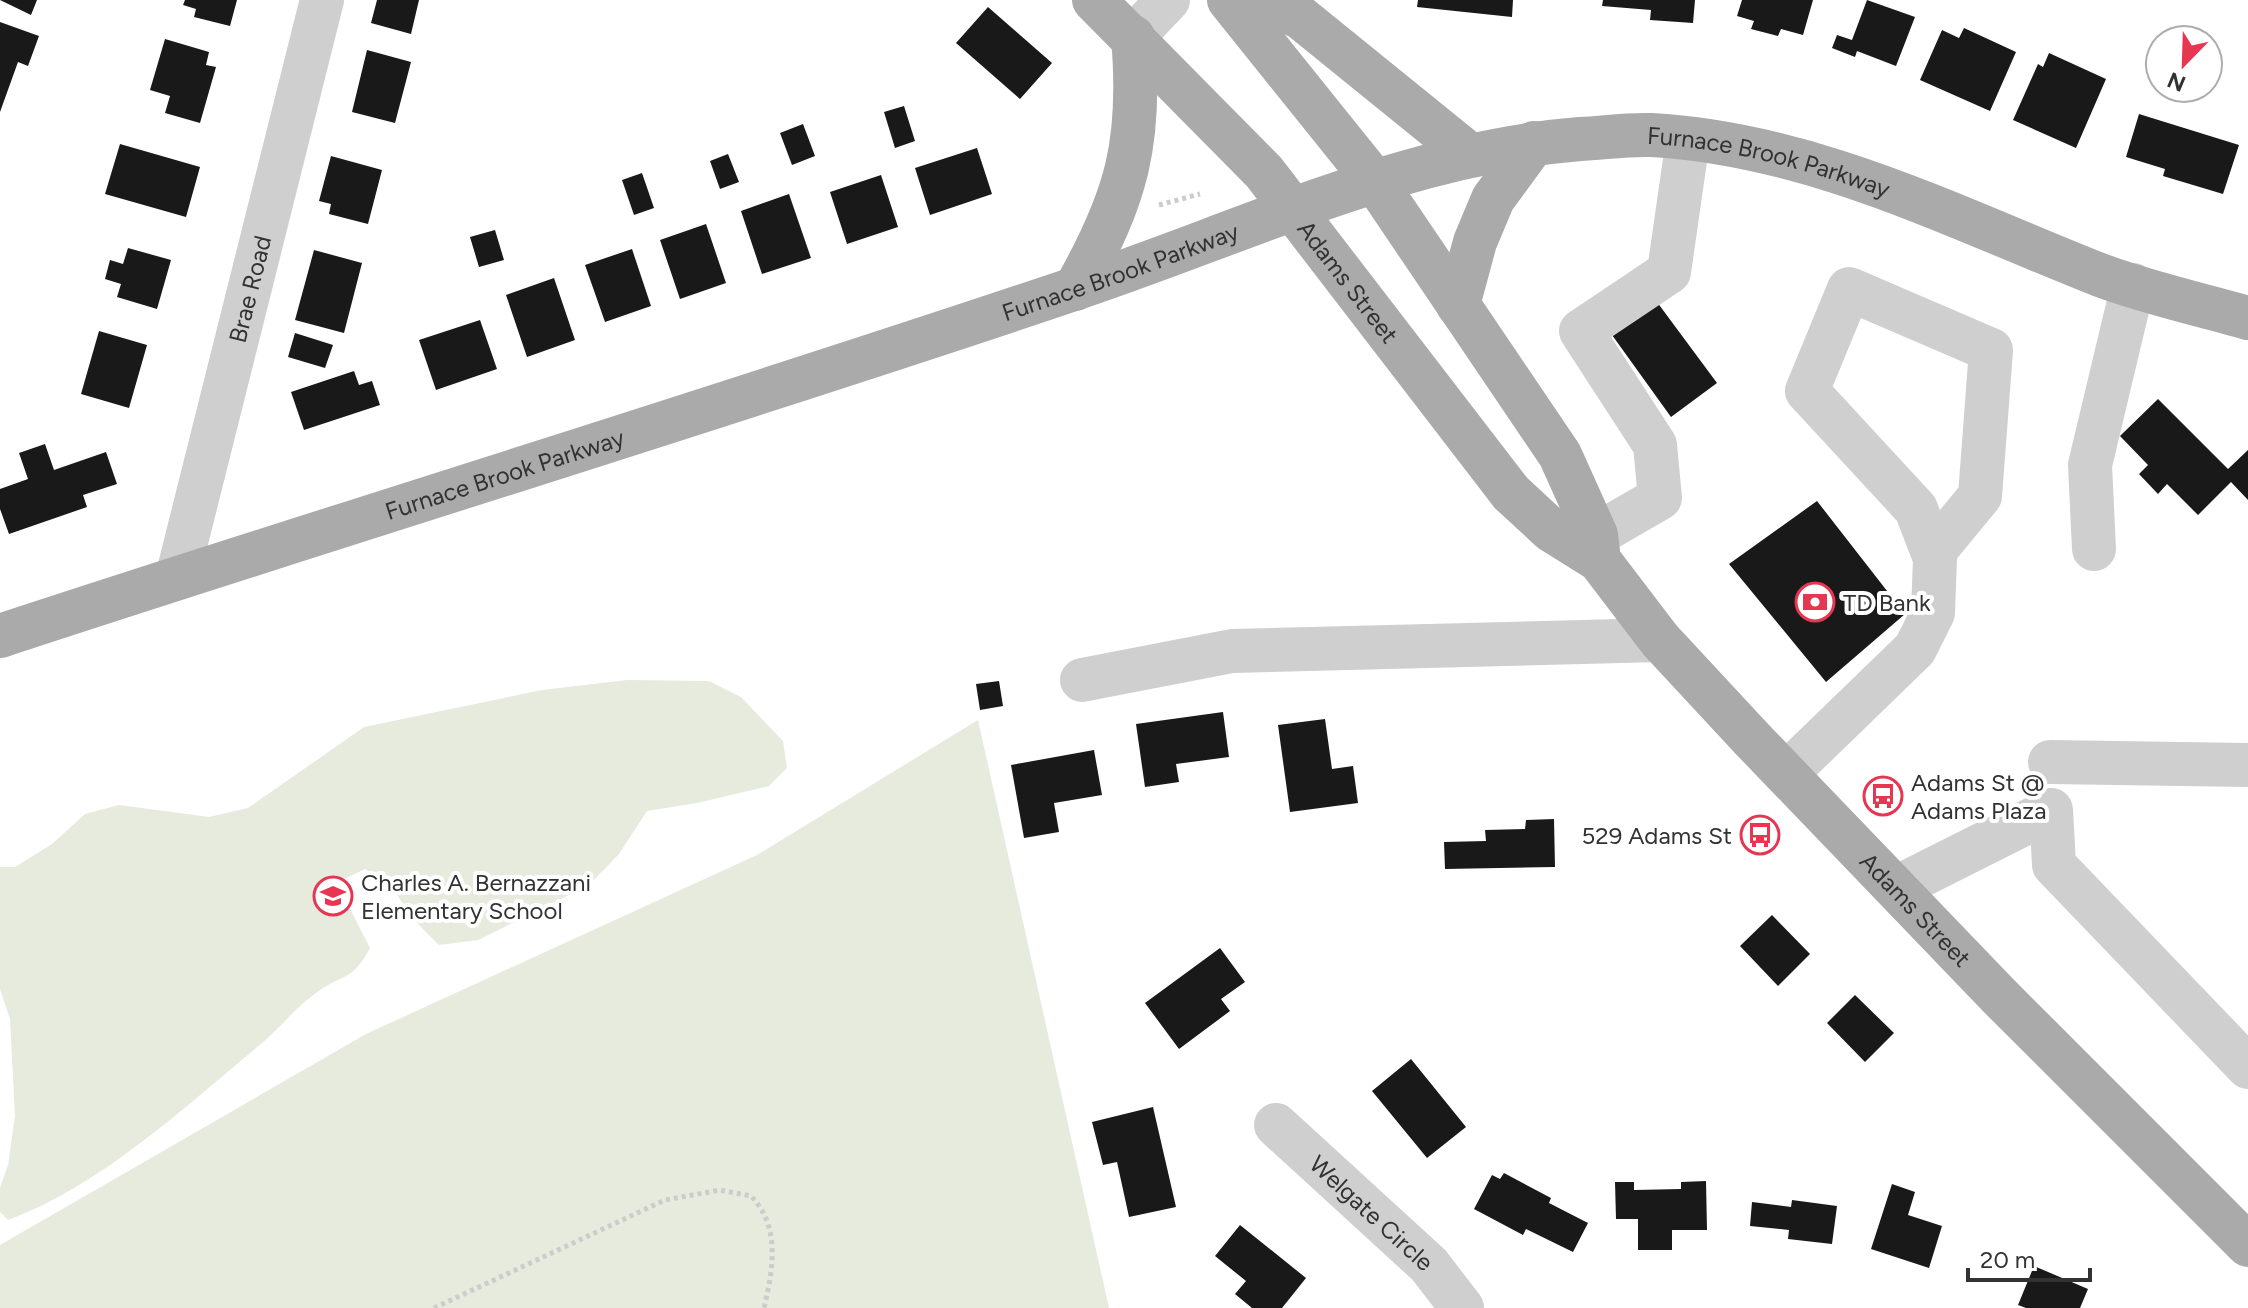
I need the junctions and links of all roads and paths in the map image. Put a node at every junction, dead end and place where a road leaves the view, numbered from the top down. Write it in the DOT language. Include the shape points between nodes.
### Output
graph roads {
  1 [pos="322,0"];
  2 [pos="1094,0"];
  3 [pos="1168,0"];
  4 [pos="1229,0"];
  5 [pos="1266,0"];
  6 [pos="1133,37"];
  7 [pos="1688,139"];
  8 [pos="1534,143"];
  9 [pos="1470,155"];
  10 [pos="1376,183"];
  11 [pos="1205,193"];
  12 [pos="1145,209"];
  13 [pos="1292,211"];
  14 [pos="2133,285"];
  15 [pos="1075,289"];
  16 [pos="1458,305"];
  17 [pos="2248,318"];
  18 [pos="1598,548"];
  19 [pos="2094,549"];
  20 [pos="1933,553"];
  21 [pos="177,578"];
  22 [pos="0,636"];
  23 [pos="1660,640"];
  24 [pos="1082,680"];
  25 [pos="2050,762"];
  26 [pos="2248,765"];
  27 [pos="1786,774"];
  28 [pos="1896,888"];
  29 [pos="2248,1067"];
  30 [pos="1276,1125"];
  31 [pos="2248,1245"];
  32 [pos="434,1308"];
  33 [pos="764,1308"];
  34 [pos="1462,1308"];
  1 -- 21 [label="street, Brae Road"];
  2 -- 6 [label="main road, Adams Street"];
  3 -- 6 [label="street"];
  4 -- 10 [label="main road, Adams Street"];
  5 -- 9 [label="main road" via="1301,18"];
  6 -- 13 [label="main road, Adams Street" via="1249,154"];
  6 -- 15 [label="main road" via="1138,95 1134,141 1121,193"];
  7 -- 8 [label="main road, Furnace Brook Parkway" via="1646,134"];
  7 -- 14 [label="main road, Furnace Brook Parkway" via="1741,145 1828,166"];
  7 -- 18 [label="street" via="1669,272 1581,331 1655,445 1660,498"];
  8 -- 9 [label="main road, Furnace Brook Parkway"];
  8 -- 16 [label="main road" via="1493,199"];
  9 -- 10 [label="main road, Furnace Brook Parkway"];
  10 -- 13 [label="main road, Furnace Brook Parkway"];
  10 -- 16 [label="main road, Adams Street"];
  11 -- 12 [label="path"];
  13 -- 15 [label="main road, Furnace Brook Parkway"];
  13 -- 18 [label="main road, Adams Street" via="1511,493 1551,530"];
  14 -- 17 [label="main road, Furnace Brook Parkway"];
  14 -- 19 [label="street" via="2090,465"];
  15 -- 21 [label="main road, Furnace Brook Parkway"];
  16 -- 18 [label="main road, Adams Street" via="1560,455"];
  18 -- 23 [label="main road, Adams Street"];
  20 -- 20 [label="street" via="1916,509 1807,391 1849,289 1991,350 1980,496"];
  20 -- 27 [label="street" via="1933,613 1915,649"];
  21 -- 22 [label="main road, Furnace Brook Parkway"];
  23 -- 24 [label="street" via="1232,651"];
  23 -- 27 [label="main road, Adams Street"];
  25 -- 26 [label="street"];
  27 -- 28 [label="main road, Adams Street"];
  28 -- 29 [label="street" via="2051,810 2054,865"];
  28 -- 31 [label="main road, Adams Street"];
  30 -- 34 [label="street, Welgate Circle" via="1429,1265"];
  32 -- 33 [label="path" via="665,1200 720,1190 751,1196 768,1220 773,1240"];
}
